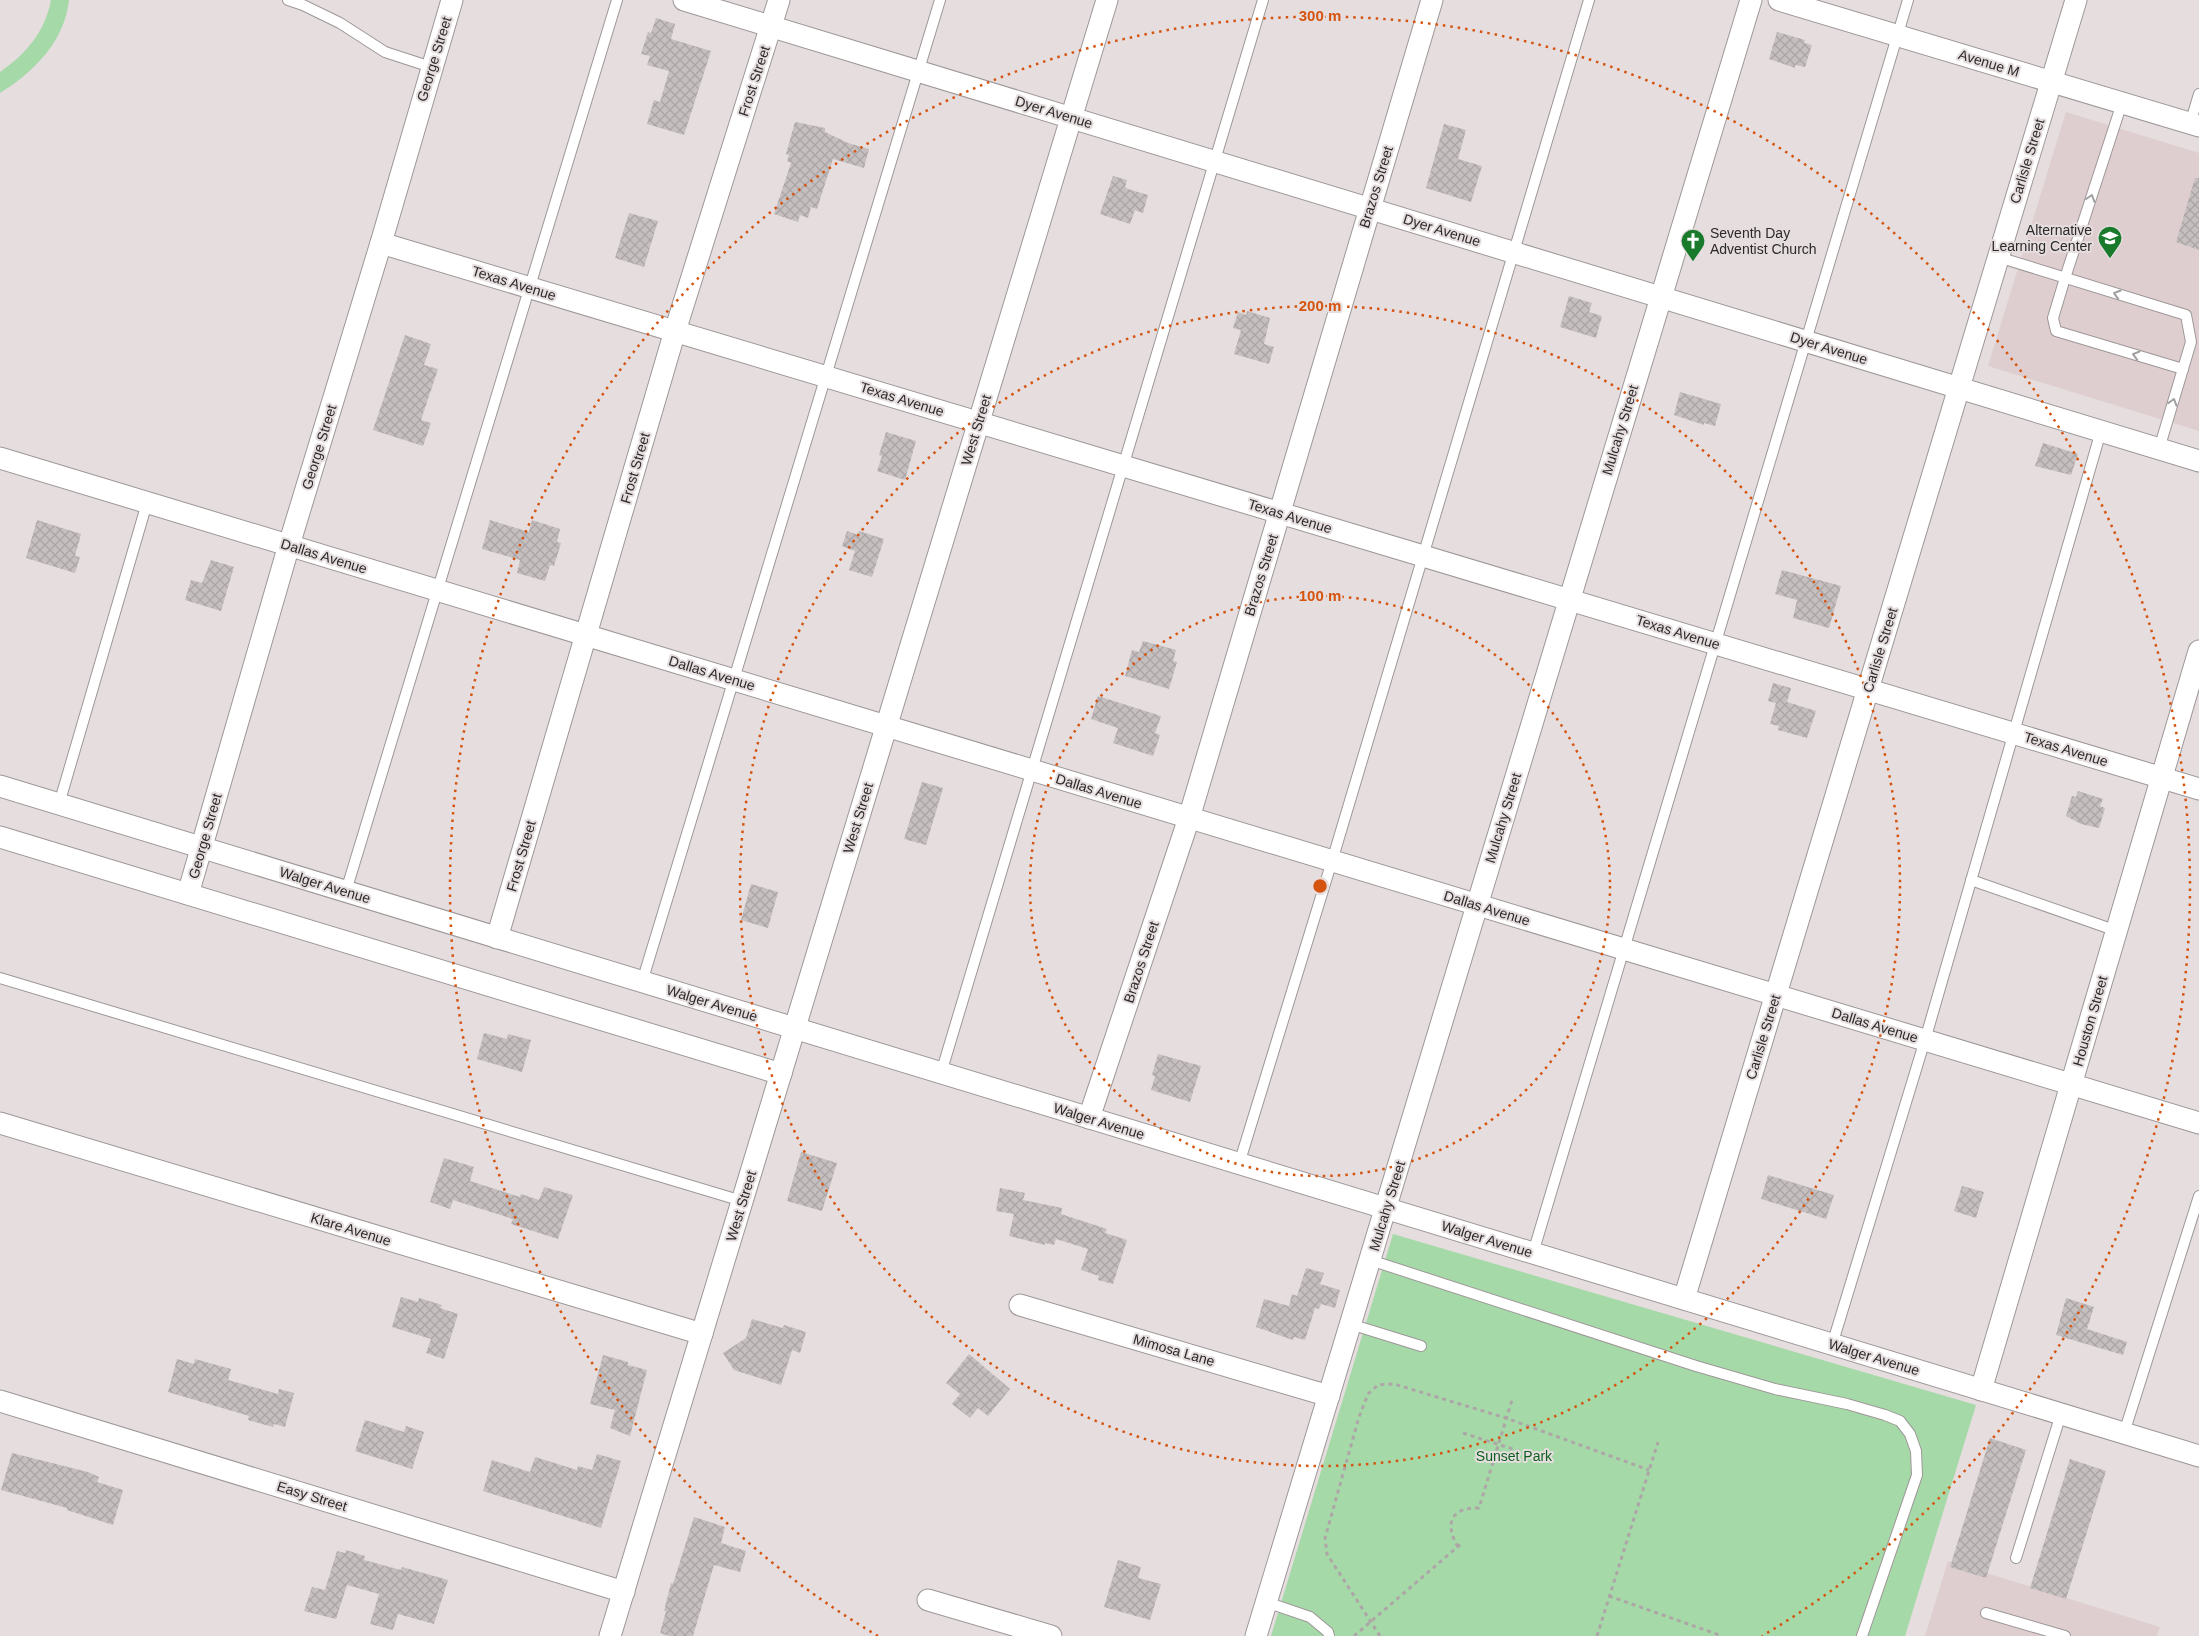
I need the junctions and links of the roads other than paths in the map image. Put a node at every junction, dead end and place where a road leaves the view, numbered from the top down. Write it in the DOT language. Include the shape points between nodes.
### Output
graph roads {
  1 [pos="288,0"];
  2 [pos="452,0"];
  3 [pos="617,0"];
  4 [pos="684,0"];
  5 [pos="779,0"];
  6 [pos="940,0"];
  7 [pos="1107,0"];
  8 [pos="1263,0"];
  9 [pos="1432,0"];
  10 [pos="1589,0"];
  11 [pos="1751,0"];
  12 [pos="1779,0"];
  13 [pos="1908,0"];
  14 [pos="2076,0"];
  15 [pos="771,26"];
  16 [pos="1898,36"];
  17 [pos="431,67"];
  18 [pos="918,71"];
  19 [pos="2051,82"];
  20 [pos="2199,94"];
  21 [pos="2122,103"];
  22 [pos="1071,118"];
  23 [pos="2194,125"];
  24 [pos="1215,161"];
  25 [pos="1370,209"];
  26 [pos="381,243"];
  27 [pos="1514,252"];
  28 [pos="1998,257"];
  29 [pos="2065,278"];
  30 [pos="529,287"];
  31 [pos="1661,297"];
  32 [pos="675,331"];
  33 [pos="1806,341"];
  34 [pos="2183,369"];
  35 [pos="826,376"];
  36 [pos="1958,388"];
  37 [pos="978,422"];
  38 [pos="2101,431"];
  39 [pos="2160,449"];
  40 [pos="0,459"];
  41 [pos="2199,461"];
  42 [pos="1123,465"];
  43 [pos="147,503"];
  44 [pos="1280,512"];
  45 [pos="289,545"];
  46 [pos="1423,556"];
  47 [pos="438,590"];
  48 [pos="1569,600"];
  49 [pos="586,635"];
  50 [pos="1716,644"];
  51 [pos="2199,652"];
  52 [pos="734,680"];
  53 [pos="1868,689"];
  54 [pos="886,726"];
  55 [pos="2014,733"];
  56 [pos="1032,770"];
  57 [pos="2162,778"];
  58 [pos="0,786"];
  59 [pos="2199,789"];
  60 [pos="59,804"];
  61 [pos="1189,818"];
  62 [pos="0,838"];
  63 [pos="201,848"];
  64 [pos="1332,861"];
  65 [pos="1972,880"];
  66 [pos="346,892"];
  67 [pos="188,894"];
  68 [pos="1477,905"];
  69 [pos="2117,931"];
  70 [pos="497,938"];
  71 [pos="1624,949"];
  72 [pos="0,978"];
  73 [pos="642,982"];
  74 [pos="1775,995"];
  75 [pos="795,1028"];
  76 [pos="1925,1040"];
  77 [pos="941,1073"];
  78 [pos="781,1074"];
  79 [pos="2072,1085"];
  80 [pos="1089,1118"];
  81 [pos="0,1123"];
  82 [pos="2199,1123"];
  83 [pos="1239,1164"];
  84 [pos="2199,1196"];
  85 [pos="742,1201"];
  86 [pos="1386,1209"];
  87 [pos="1533,1253"];
  88 [pos="1370,1260"];
  89 [pos="1684,1299"];
  90 [pos="1020,1305"];
  91 [pos="1350,1324"];
  92 [pos="702,1334"];
  93 [pos="1832,1344"];
  94 [pos="1421,1346"];
  95 [pos="1981,1390"];
  96 [pos="1329,1396"];
  97 [pos="0,1401"];
  98 [pos="2061,1414"];
  99 [pos="2124,1433"];
  100 [pos="2199,1456"];
  101 [pos="2016,1558"];
  102 [pos="624,1592"];
  103 [pos="928,1600"];
  104 [pos="1266,1602"];
  105 [pos="1986,1613"];
  106 [pos="610,1636"];
  107 [pos="1051,1636"];
  108 [pos="1256,1636"];
  109 [pos="1328,1636"];
  110 [pos="1862,1636"];
  111 [pos="2065,1636"];
  1 -- 17 [label="lane" via="340,23 385,52"];
  2 -- 17 [label="street, George Street"];
  3 -- 30 [label="lane"];
  4 -- 15 [label="street, Dyer Avenue"];
  5 -- 15 [label="street, Frost Street"];
  6 -- 18 [label="lane"];
  7 -- 22 [label="street, West Street"];
  8 -- 24 [label="lane"];
  9 -- 25 [label="street, Brazos Street"];
  10 -- 27 [label="lane"];
  11 -- 31 [label="street, Mulcahy Street"];
  12 -- 16 [label="street, Avenue M"];
  13 -- 16 [label="lane"];
  14 -- 19 [label="street, Carlisle Street"];
  15 -- 18 [label="street, Dyer Avenue"];
  15 -- 32 [label="street, Frost Street"];
  16 -- 19 [label="street, Avenue M"];
  16 -- 33 [label="lane"];
  17 -- 26 [label="street, George Street"];
  18 -- 22 [label="street, Dyer Avenue"];
  18 -- 35 [label="lane"];
  19 -- 21 [label="street, Avenue M"];
  19 -- 28 [label="street, Carlisle Street"];
  20 -- 23 [label="lane"];
  21 -- 23 [label="street, Avenue M"];
  29 -- 21 [label="lane, one-way"];
  22 -- 24 [label="street, Dyer Avenue"];
  22 -- 37 [label="street, West Street"];
  24 -- 25 [label="street, Dyer Avenue"];
  24 -- 42 [label="lane"];
  25 -- 27 [label="street, Dyer Avenue"];
  25 -- 44 [label="street, Brazos Street"];
  26 -- 30 [label="street, Texas Avenue"];
  26 -- 45 [label="street, George Street"];
  27 -- 31 [label="street, Dyer Avenue"];
  27 -- 46 [label="lane"];
  28 -- 29 [label="lane"];
  28 -- 36 [label="street, Carlisle Street"];
  34 -- 29 [label="lane, one-way" via="2191,342 2186,315"];
  34 -- 29 [label="lane, one-way" via="2056,331 2053,318"];
  30 -- 32 [label="street, Texas Avenue"];
  30 -- 47 [label="lane"];
  31 -- 33 [label="street, Dyer Avenue"];
  31 -- 48 [label="street, Mulcahy Street"];
  32 -- 35 [label="street, Texas Avenue"];
  32 -- 49 [label="street, Frost Street"];
  33 -- 36 [label="street, Dyer Avenue"];
  33 -- 50 [label="lane"];
  39 -- 34 [label="lane, one-way"];
  35 -- 37 [label="street, Texas Avenue"];
  35 -- 52 [label="lane"];
  36 -- 38 [label="street, Dyer Avenue"];
  36 -- 53 [label="street, Carlisle Street"];
  37 -- 42 [label="street, Texas Avenue"];
  37 -- 54 [label="street, West Street"];
  38 -- 39 [label="street, Dyer Avenue"];
  38 -- 55 [label="lane"];
  39 -- 41 [label="street, Dyer Avenue"];
  40 -- 43 [label="street, Dallas Avenue"];
  42 -- 44 [label="street, Texas Avenue"];
  42 -- 56 [label="lane"];
  43 -- 45 [label="street, Dallas Avenue"];
  43 -- 60 [label="lane"];
  44 -- 46 [label="street, Texas Avenue"];
  44 -- 61 [label="street, Brazos Street"];
  45 -- 47 [label="street, Dallas Avenue"];
  45 -- 63 [label="street, George Street"];
  46 -- 48 [label="street, Texas Avenue"];
  46 -- 64 [label="lane"];
  47 -- 49 [label="street, Dallas Avenue"];
  47 -- 66 [label="lane"];
  48 -- 50 [label="street, Texas Avenue"];
  48 -- 68 [label="street, Mulcahy Street"];
  49 -- 52 [label="street, Dallas Avenue"];
  49 -- 70 [label="street, Frost Street"];
  50 -- 53 [label="street, Texas Avenue"];
  50 -- 71 [label="lane"];
  51 -- 57 [label="street, Houston Street"];
  52 -- 54 [label="street, Dallas Avenue"];
  52 -- 73 [label="lane"];
  53 -- 55 [label="street, Texas Avenue"];
  53 -- 74 [label="street, Carlisle Street"];
  54 -- 56 [label="street, Dallas Avenue"];
  54 -- 75 [label="street, West Street"];
  55 -- 57 [label="street, Texas Avenue"];
  55 -- 65 [label="lane"];
  56 -- 61 [label="street, Dallas Avenue"];
  56 -- 77 [label="lane"];
  57 -- 59 [label="street, Texas Avenue"];
  57 -- 69 [label="street, Houston Street"];
  58 -- 60 [label="street, Walger Avenue"];
  60 -- 63 [label="street, Walger Avenue"];
  61 -- 64 [label="street, Dallas Avenue"];
  61 -- 80 [label="street, Brazos Street"];
  62 -- 67 [label="street"];
  63 -- 66 [label="street, Walger Avenue"];
  63 -- 67 [label="street, George Street"];
  64 -- 68 [label="street, Dallas Avenue"];
  64 -- 83 [label="lane"];
  65 -- 69 [label="lane"];
  65 -- 76 [label="lane"];
  66 -- 70 [label="street, Walger Avenue"];
  67 -- 78 [label="street"];
  68 -- 71 [label="street, Dallas Avenue"];
  68 -- 86 [label="street, Mulcahy Street"];
  69 -- 79 [label="street, Houston Street"];
  70 -- 73 [label="street, Walger Avenue"];
  71 -- 74 [label="street, Dallas Avenue"];
  71 -- 87 [label="lane"];
  72 -- 85 [label="lane"];
  73 -- 75 [label="street, Walger Avenue"];
  74 -- 76 [label="street, Dallas Avenue"];
  74 -- 89 [label="street, Carlisle Street"];
  75 -- 77 [label="street, Walger Avenue"];
  75 -- 78 [label="street, West Street"];
  76 -- 79 [label="street, Dallas Avenue"];
  76 -- 93 [label="lane"];
  77 -- 80 [label="street, Walger Avenue"];
  78 -- 85 [label="street, West Street"];
  79 -- 82 [label="street, Dallas Avenue"];
  79 -- 95 [label="street, Houston Street"];
  80 -- 83 [label="street, Walger Avenue"];
  81 -- 92 [label="street, Klare Avenue"];
  83 -- 86 [label="street, Walger Avenue"];
  84 -- 99 [label="lane"];
  85 -- 92 [label="street, West Street"];
  86 -- 87 [label="street, Walger Avenue"];
  86 -- 88 [label="street, Mulcahy Street"];
  87 -- 89 [label="street, Walger Avenue"];
  88 -- 91 [label="street, Mulcahy Street"];
  88 -- 110 [label="lane" via="1696,1366 1775,1389 1847,1404 1900,1421 1910,1434 1916,1451 1917,1475"];
  89 -- 93 [label="street, Walger Avenue"];
  90 -- 96 [label="street, Mimosa Lane"];
  91 -- 94 [label="lane"];
  91 -- 96 [label="street, Mulcahy Street"];
  92 -- 102 [label="street, West Street"];
  93 -- 95 [label="street, Walger Avenue"];
  95 -- 98 [label="street, Walger Avenue"];
  96 -- 104 [label="street, Mulcahy Street"];
  97 -- 102 [label="street, Easy Street"];
  98 -- 99 [label="street, Walger Avenue"];
  98 -- 101 [label="lane"];
  99 -- 100 [label="street, Walger Avenue"];
  102 -- 106 [label="street, West Street"];
  103 -- 107 [label="street"];
  104 -- 108 [label="street, Mulcahy Street"];
  104 -- 109 [label="lane" via="1310,1617 1328,1632"];
  105 -- 111 [label="lane"];
}
